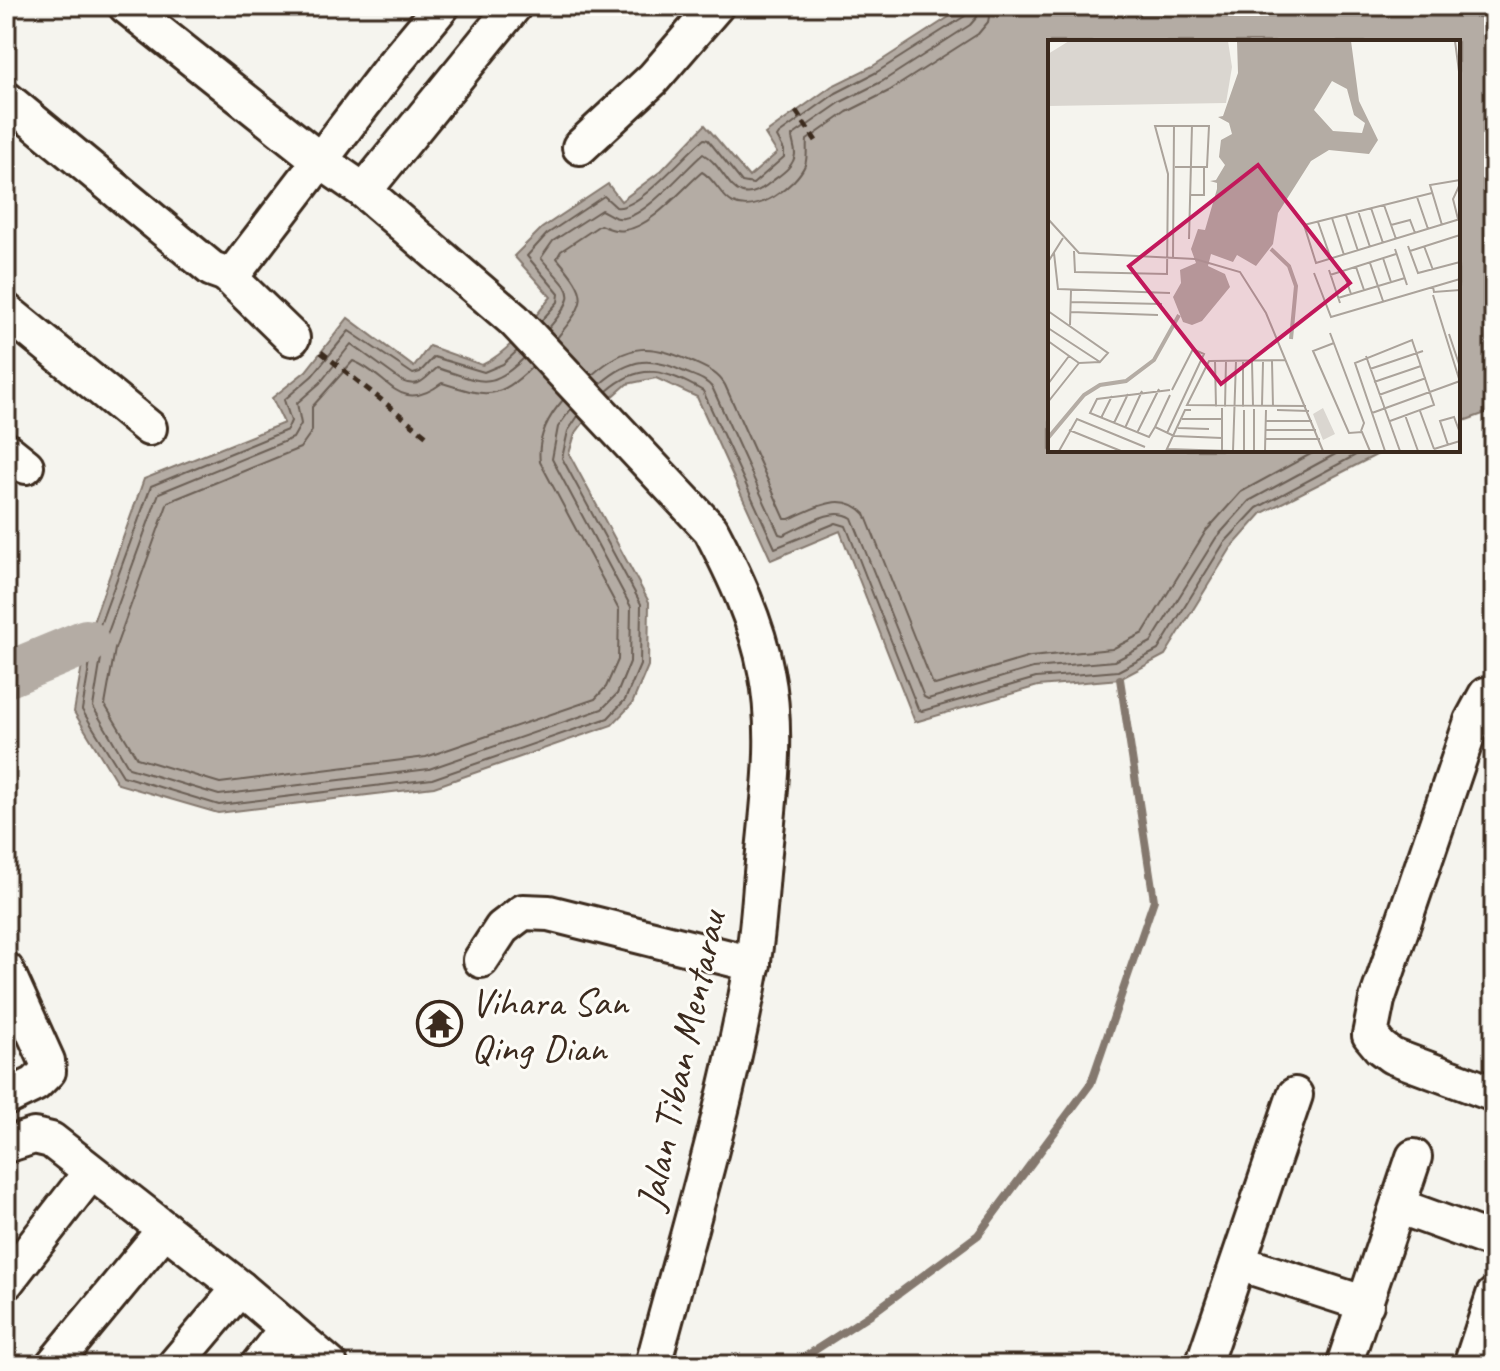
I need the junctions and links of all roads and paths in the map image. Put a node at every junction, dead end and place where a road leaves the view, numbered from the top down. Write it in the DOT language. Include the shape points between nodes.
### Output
graph roads {
  1 [pos="126,6"];
  2 [pos="442,6"];
  3 [pos="514,6"];
  4 [pos="716,6"];
  5 [pos="6,99"];
  6 [pos="796,111"];
  7 [pos="818,144"];
  8 [pos="580,147"];
  9 [pos="322,162"];
  10 [pos="364,191"];
  11 [pos="226,274"];
  12 [pos="6,311"];
  13 [pos="306,345"];
  14 [pos="149,428"];
  15 [pos="428,437"];
  16 [pos="1494,695"];
  17 [pos="481,960"];
  18 [pos="753,964"];
  19 [pos="6,970"];
  20 [pos="1493,1092"];
  21 [pos="1295,1095"];
  22 [pos="6,1098"];
  23 [pos="6,1145"];
  24 [pos="1414,1157"];
  25 [pos="91,1172"];
  26 [pos="1398,1206"];
  27 [pos="165,1229"];
  28 [pos="1494,1241"];
  29 [pos="1238,1268"];
  30 [pos="6,1282"];
  31 [pos="240,1288"];
  32 [pos="1494,1295"];
  33 [pos="1364,1309"];
  34 [pos="287,1328"];
  35 [pos="53,1365"];
  36 [pos="175,1365"];
  37 [pos="258,1365"];
  38 [pos="330,1365"];
  39 [pos="653,1365"];
  40 [pos="1203,1365"];
  41 [pos="1344,1365"];
  42 [pos="1471,1365"];
  1 -- 9 [label="street, Jalan Tiban Mentarau"];
  2 -- 9 [label="street"];
  3 -- 10 [label="street"];
  4 -- 8 [label="street" via="653,79"];
  5 -- 11 [label="street" via="212,269"];
  6 -- 7 [label="path"];
  9 -- 10 [label="street, Jalan Tiban Mentarau"];
  9 -- 11 [label="street" via="237,269"];
  10 -- 18 [label="street, Jalan Tiban Mentarau" via="514,320 711,530 731,569 766,669 772,718 773,770"];
  11 -- 13 [label="street"];
  12 -- 14 [label="street"];
  13 -- 15 [label="path"];
  16 -- 20 [label="street" via="1486,695 1472,721 1377,1000 1370,1035 1392,1056"];
  17 -- 18 [label="street" via="502,928 523,912 549,913"];
  18 -- 39 [label="street, Jalan Tiban Mentarau"];
  19 -- 22 [label="street" via="48,1071"];
  21 -- 29 [label="street"];
  23 -- 25 [label="street" via="43,1137"];
  24 -- 26 [label="street"];
  25 -- 27 [label="street"];
  25 -- 30 [label="street"];
  26 -- 28 [label="street"];
  26 -- 33 [label="street"];
  27 -- 31 [label="street"];
  27 -- 35 [label="street"];
  29 -- 33 [label="street"];
  29 -- 40 [label="street"];
  31 -- 34 [label="street"];
  31 -- 36 [label="street"];
  32 -- 42 [label="street"];
  33 -- 41 [label="street"];
  34 -- 37 [label="street"];
  34 -- 38 [label="street"];
}
